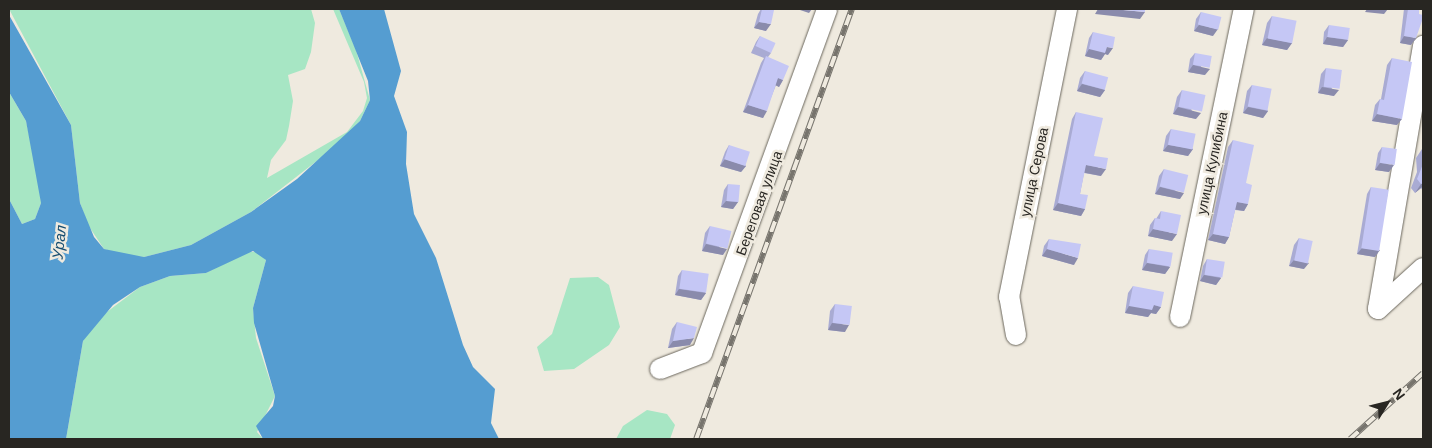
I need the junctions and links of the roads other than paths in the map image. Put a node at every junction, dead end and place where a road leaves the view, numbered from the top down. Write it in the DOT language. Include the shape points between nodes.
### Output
graph roads {
  1 [pos="827,9"];
  2 [pos="1067,9"];
  3 [pos="1244,9"];
  4 [pos="1423,46"];
  5 [pos="1423,139"];
  6 [pos="1405,153"];
  7 [pos="1423,268"];
  8 [pos="1180,317"];
  9 [pos="1016,335"];
  10 [pos="660,369"];
  1 -- 10 [label="street, Береговая улица" via="702,353"];
  2 -- 9 [label="street, улица Серова" via="1009,297"];
  3 -- 8 [label="street, улица Кулибина"];
  4 -- 6 [label="street"];
  5 -- 6 [label="street"];
  6 -- 7 [label="street" via="1378,309"];
}
